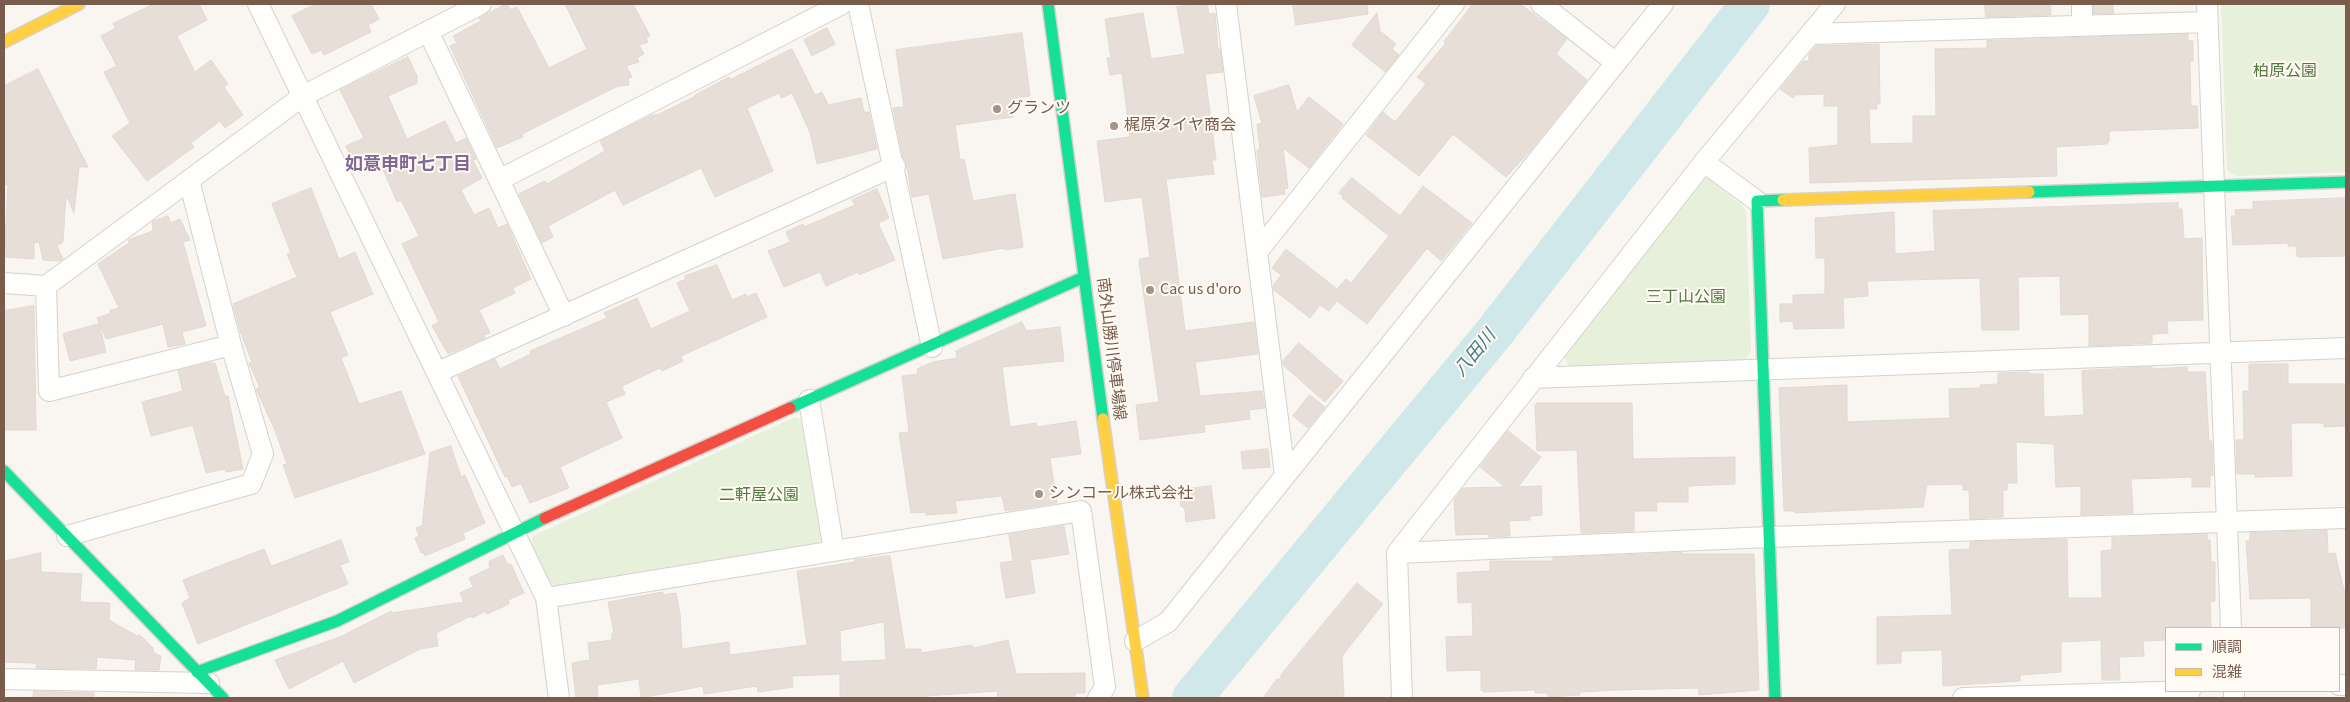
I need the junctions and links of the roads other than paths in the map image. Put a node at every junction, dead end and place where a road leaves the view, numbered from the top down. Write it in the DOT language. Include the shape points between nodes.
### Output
graph roads {
  1 [pos="79,4"];
  2 [pos="258,4"];
  3 [pos="480,4"];
  4 [pos="842,4"];
  5 [pos="858,4"];
  6 [pos="1048,4"];
  7 [pos="1226,4"];
  8 [pos="1454,4"];
  9 [pos="1541,4"];
  10 [pos="1663,4"];
  11 [pos="1835,4"];
  12 [pos="2082,4"];
  13 [pos="2207,13"];
  14 [pos="2082,25"];
  15 [pos="428,31"];
  16 [pos="1811,34"];
  17 [pos="4,42"];
  18 [pos="1616,63"];
  19 [pos="303,96"];
  20 [pos="1704,162"];
  21 [pos="895,166"];
  22 [pos="190,180"];
  23 [pos="499,180"];
  24 [pos="2346,182"];
  25 [pos="2214,186"];
  26 [pos="1757,201"];
  27 [pos="1258,251"];
  28 [pos="1084,278"];
  29 [pos="4,283"];
  30 [pos="46,286"];
  31 [pos="564,316"];
  32 [pos="231,345"];
  33 [pos="932,346"];
  34 [pos="2346,348"];
  35 [pos="2219,352"];
  36 [pos="1763,369"];
  37 [pos="438,372"];
  38 [pos="1533,378"];
  39 [pos="809,400"];
  40 [pos="4,471"];
  41 [pos="1285,475"];
  42 [pos="2346,518"];
  43 [pos="2225,522"];
  44 [pos="513,532"];
  45 [pos="67,536"];
  46 [pos="1769,537"];
  47 [pos="834,551"];
  48 [pos="1397,553"];
  49 [pos="546,598"];
  50 [pos="2231,627"];
  51 [pos="1135,640"];
  52 [pos="203,678"];
  53 [pos="4,679"];
  54 [pos="2165,692"];
  55 [pos="1143,697"];
  56 [pos="223,698"];
  57 [pos="559,698"];
  58 [pos="1098,698"];
  59 [pos="1402,698"];
  60 [pos="1775,698"];
  61 [pos="1963,698"];
  1 -- 17 [label="street"];
  2 -- 19 [label="street"];
  3 -- 15 [label="street"];
  4 -- 23 [label="street"];
  5 -- 21 [label="street"];
  6 -- 28 [label="street, 南外山勝川停車場線"];
  7 -- 27 [label="street"];
  8 -- 27 [label="street"];
  9 -- 18 [label="street"];
  10 -- 18 [label="street"];
  11 -- 16 [label="street"];
  12 -- 14 [label="street"];
  13 -- 14 [label="street"];
  13 -- 25 [label="street"];
  14 -- 16 [label="street"];
  15 -- 19 [label="street"];
  15 -- 23 [label="street"];
  16 -- 20 [label="street"];
  18 -- 41 [label="street"];
  19 -- 22 [label="street"];
  19 -- 37 [label="street"];
  20 -- 26 [label="street"];
  20 -- 38 [label="street"];
  21 -- 31 [label="street"];
  21 -- 33 [label="street"];
  22 -- 30 [label="street"];
  22 -- 32 [label="street"];
  23 -- 31 [label="street"];
  24 -- 25 [label="street"];
  25 -- 26 [label="street"];
  25 -- 35 [label="street"];
  26 -- 36 [label="street"];
  27 -- 41 [label="street"];
  28 -- 33 [label="street"];
  28 -- 51 [label="street, 南外山勝川停車場線"];
  29 -- 30 [label="street"];
  30 -- 32 [label="street" via="49,391"];
  31 -- 37 [label="street"];
  32 -- 45 [label="street" via="262,454 251,484"];
  33 -- 39 [label="street"];
  34 -- 35 [label="street"];
  35 -- 36 [label="street"];
  35 -- 43 [label="street"];
  36 -- 38 [label="street"];
  36 -- 46 [label="street"];
  37 -- 44 [label="street"];
  38 -- 48 [label="street"];
  39 -- 44 [label="street"];
  39 -- 47 [label="street"];
  40 -- 45 [label="street"];
  41 -- 51 [label="street" via="1168,622"];
  42 -- 43 [label="street"];
  43 -- 46 [label="street"];
  43 -- 50 [label="street"];
  44 -- 49 [label="street"];
  44 -- 52 [label="street" via="337,621"];
  45 -- 52 [label="street"];
  46 -- 48 [label="street"];
  46 -- 60 [label="street"];
  47 -- 49 [label="street"];
  47 -- 58 [label="street" via="1081,510 1105,688"];
  48 -- 59 [label="street"];
  49 -- 57 [label="street"];
  51 -- 55 [label="street, 南外山勝川停車場線"];
  52 -- 53 [label="street"];
  52 -- 56 [label="street"];
  54 -- 61 [label="street"];
}
